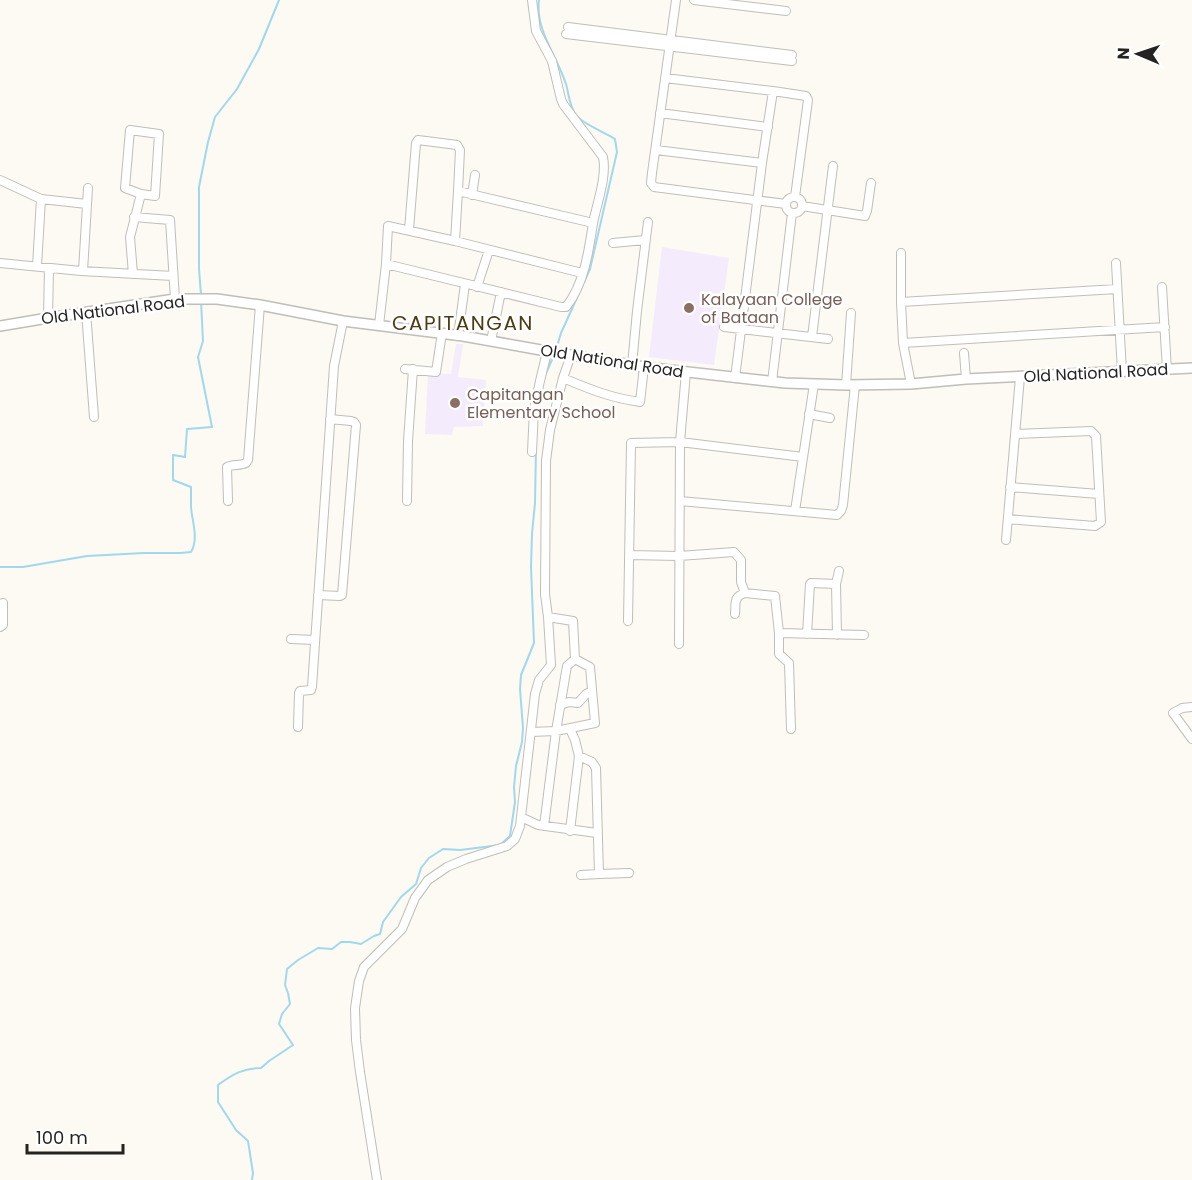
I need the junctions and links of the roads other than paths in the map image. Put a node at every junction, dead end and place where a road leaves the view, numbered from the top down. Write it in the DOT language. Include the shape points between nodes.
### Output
graph roads {
  1 [pos="532,0"];
  2 [pos="676,0"];
  3 [pos="694,0"];
  4 [pos="786,11"];
  5 [pos="567,31"];
  6 [pos="670,44"];
  7 [pos="792,58"];
  8 [pos="665,78"];
  9 [pos="773,91"];
  10 [pos="660,113"];
  11 [pos="768,127"];
  12 [pos="656,150"];
  13 [pos="762,163"];
  14 [pos="833,166"];
  15 [pos="475,175"];
  16 [pos="0,180"];
  17 [pos="871,183"];
  18 [pos="88,188"];
  19 [pos="458,191"];
  20 [pos="141,194"];
  21 [pos="472,195"];
  22 [pos="795,197"];
  23 [pos="41,199"];
  24 [pos="757,200"];
  25 [pos="87,204"];
  26 [pos="786,204"];
  27 [pos="802,206"];
  28 [pos="828,210"];
  29 [pos="792,213"];
  30 [pos="134,217"];
  31 [pos="648,222"];
  32 [pos="593,223"];
  33 [pos="409,230"];
  34 [pos="645,240"];
  35 [pos="455,241"];
  36 [pos="613,243"];
  37 [pos="489,250"];
  38 [pos="901,253"];
  39 [pos="0,262"];
  40 [pos="1116,263"];
  41 [pos="386,264"];
  42 [pos="37,266"];
  43 [pos="49,268"];
  44 [pos="83,271"];
  45 [pos="582,273"];
  46 [pos="133,274"];
  47 [pos="173,276"];
  48 [pos="465,284"];
  49 [pos="477,287"];
  50 [pos="1162,287"];
  51 [pos="1117,289"];
  52 [pos="501,292"];
  53 [pos="176,299"];
  54 [pos="901,302"];
  55 [pos="260,304"];
  56 [pos="86,312"];
  57 [pos="851,314"];
  58 [pos="48,318"];
  59 [pos="343,321"];
  60 [pos="379,325"];
  61 [pos="0,326"];
  62 [pos="724,327"];
  63 [pos="1165,327"];
  64 [pos="742,328"];
  65 [pos="1120,330"];
  66 [pos="441,333"];
  67 [pos="778,333"];
  68 [pos="458,336"];
  69 [pos="812,337"];
  70 [pos="828,339"];
  71 [pos="491,341"];
  72 [pos="903,343"];
  73 [pos="553,353"];
  74 [pos="964,353"];
  75 [pos="571,355"];
  76 [pos="632,365"];
  77 [pos="644,366"];
  78 [pos="1192,368"];
  79 [pos="1167,370"];
  80 [pos="686,372"];
  81 [pos="1122,372"];
  82 [pos="1020,377"];
  83 [pos="563,378"];
  84 [pos="735,378"];
  85 [pos="966,379"];
  86 [pos="772,382"];
  87 [pos="814,384"];
  88 [pos="911,384"];
  89 [pos="851,385"];
  90 [pos="809,414"];
  91 [pos="94,417"];
  92 [pos="830,418"];
  93 [pos="330,419"];
  94 [pos="1015,434"];
  95 [pos="680,442"];
  96 [pos="532,452"];
  97 [pos="803,457"];
  98 [pos="1010,487"];
  99 [pos="1099,494"];
  100 [pos="228,501"];
  101 [pos="408,501"];
  102 [pos="680,501"];
  103 [pos="795,511"];
  104 [pos="1008,519"];
  105 [pos="1006,540"];
  106 [pos="629,555"];
  107 [pos="680,556"];
  108 [pos="839,571"];
  109 [pos="837,584"];
  110 [pos="745,593"];
  111 [pos="318,595"];
  112 [pos="3,603"];
  113 [pos="735,614"];
  114 [pos="548,616"];
  115 [pos="628,621"];
  116 [pos="0,627"];
  117 [pos="779,633"];
  118 [pos="807,634"];
  119 [pos="837,635"];
  120 [pos="864,635"];
  121 [pos="291,639"];
  122 [pos="315,640"];
  123 [pos="679,644"];
  124 [pos="575,659"];
  125 [pos="592,691"];
  126 [pos="560,705"];
  127 [pos="1192,707"];
  128 [pos="1181,723"];
  129 [pos="1192,724"];
  130 [pos="298,727"];
  131 [pos="570,729"];
  132 [pos="791,729"];
  133 [pos="556,731"];
  134 [pos="531,732"];
  135 [pos="1192,738"];
  136 [pos="579,756"];
  137 [pos="521,818"];
  138 [pos="544,826"];
  139 [pos="570,831"];
  140 [pos="597,833"];
  141 [pos="629,873"];
  142 [pos="599,874"];
  143 [pos="581,875"];
  144 [pos="377,1180"];
  1 -- 32 [label="street" via="536,31 552,61 563,104 603,157 605,167"];
  2 -- 6 [label="street"];
  3 -- 4 [label="street"];
  5 -- 6 [label="street"];
  6 -- 7 [label="street"];
  6 -- 8 [label="street"];
  8 -- 9 [label="street"];
  8 -- 10 [label="street"];
  9 -- 11 [label="street"];
  9 -- 22 [label="street" via="806,96 808,100"];
  10 -- 11 [label="street"];
  10 -- 12 [label="street"];
  11 -- 13 [label="street"];
  12 -- 13 [label="street"];
  12 -- 24 [label="street" via="651,183 654,187"];
  13 -- 24 [label="street"];
  14 -- 28 [label="street"];
  15 -- 21 [label="street"];
  16 -- 23 [label="street"];
  17 -- 28 [label="street" via="865,216"];
  18 -- 25 [label="street"];
  19 -- 21 [label="street"];
  19 -- 33 [label="street" via="457,145 418,140"];
  19 -- 35 [label="street"];
  20 -- 20 [label="street" via="125,188 130,130 159,134 155,195"];
  20 -- 30 [label="street"];
  21 -- 32 [label="street"];
  22 -- 26 [label="street"];
  22 -- 27 [label="street"];
  23 -- 25 [label="street"];
  23 -- 42 [label="street"];
  24 -- 26 [label="street"];
  24 -- 64 [label="street"];
  25 -- 44 [label="street"];
  26 -- 29 [label="street"];
  27 -- 28 [label="street"];
  27 -- 29 [label="street" via="798,213"];
  28 -- 69 [label="street"];
  29 -- 67 [label="street"];
  30 -- 46 [label="street" via="130,237"];
  30 -- 47 [label="street" via="170,219"];
  31 -- 34 [label="street"];
  32 -- 45 [label="street"];
  33 -- 35 [label="street"];
  33 -- 41 [label="street" via="388,226"];
  34 -- 36 [label="street"];
  34 -- 76 [label="street"];
  35 -- 37 [label="street"];
  37 -- 45 [label="street"];
  37 -- 49 [label="street"];
  38 -- 54 [label="street"];
  39 -- 42 [label="street"];
  40 -- 51 [label="street"];
  41 -- 48 [label="street"];
  41 -- 60 [label="street"];
  42 -- 43 [label="street"];
  43 -- 44 [label="street"];
  43 -- 58 [label="street"];
  44 -- 46 [label="street"];
  45 -- 52 [label="street" via="566,307"];
  46 -- 47 [label="street"];
  47 -- 53 [label="street"];
  48 -- 49 [label="street"];
  48 -- 68 [label="street"];
  49 -- 52 [label="street"];
  50 -- 63 [label="street"];
  51 -- 54 [label="street"];
  51 -- 65 [label="street"];
  52 -- 71 [label="street"];
  53 -- 55 [label="main road, Old National Road"];
  53 -- 56 [label="main road, Old National Road"];
  54 -- 72 [label="street"];
  55 -- 59 [label="main road, Old National Road"];
  55 -- 100 [label="street" via="248,460 246,464 227,467"];
  56 -- 58 [label="main road, Old National Road"];
  56 -- 91 [label="street"];
  57 -- 89 [label="street"];
  58 -- 61 [label="main road, Old National Road"];
  59 -- 60 [label="main road, Old National Road"];
  59 -- 93 [label="street" via="334,366"];
  60 -- 66 [label="main road, Old National Road"];
  62 -- 64 [label="street"];
  63 -- 65 [label="street"];
  63 -- 79 [label="street"];
  64 -- 67 [label="street"];
  64 -- 84 [label="street"];
  65 -- 72 [label="street"];
  65 -- 81 [label="street"];
  66 -- 68 [label="main road, Old National Road"];
  66 -- 101 [label="street" via="436,372 409,369"];
  67 -- 69 [label="street"];
  67 -- 86 [label="street"];
  68 -- 71 [label="main road, Old National Road"];
  69 -- 70 [label="street"];
  71 -- 73 [label="main road, Old National Road"];
  72 -- 88 [label="street"];
  73 -- 75 [label="main road, Old National Road"];
  73 -- 96 [label="street" via="540,381 534,409"];
  74 -- 85 [label="street"];
  75 -- 76 [label="main road, Old National Road"];
  75 -- 83 [label="street"];
  76 -- 77 [label="main road, Old National Road"];
  77 -- 80 [label="main road, Old National Road"];
  77 -- 83 [label="street" via="640,402 617,399"];
  78 -- 79 [label="main road, Old National Road"];
  79 -- 81 [label="main road, Old National Road"];
  80 -- 84 [label="main road, Old National Road"];
  80 -- 95 [label="street"];
  81 -- 82 [label="main road, Old National Road"];
  82 -- 85 [label="main road, Old National Road"];
  82 -- 94 [label="street"];
  83 -- 114 [label="street" via="546,461"];
  84 -- 86 [label="main road, Old National Road"];
  85 -- 88 [label="main road, Old National Road"];
  86 -- 87 [label="main road, Old National Road"];
  87 -- 89 [label="main road, Old National Road"];
  87 -- 90 [label="street"];
  88 -- 89 [label="main road, Old National Road"];
  89 -- 103 [label="street" via="841,511 837,515"];
  90 -- 92 [label="street"];
  90 -- 97 [label="street"];
  93 -- 111 [label="street"];
  93 -- 111 [label="street" via="356,425 343,591 340,596"];
  94 -- 98 [label="street"];
  94 -- 99 [label="street" via="1091,431 1096,436"];
  95 -- 97 [label="street"];
  95 -- 102 [label="street"];
  95 -- 106 [label="street" via="631,443"];
  97 -- 103 [label="street"];
  98 -- 99 [label="street"];
  98 -- 104 [label="street"];
  99 -- 104 [label="street" via="1101,522 1095,526"];
  102 -- 103 [label="street"];
  102 -- 107 [label="street"];
  104 -- 105 [label="street"];
  106 -- 107 [label="street"];
  106 -- 115 [label="street"];
  107 -- 110 [label="street" via="734,552 741,560"];
  107 -- 123 [label="street"];
  108 -- 109 [label="street"];
  109 -- 118 [label="street" via="810,584"];
  109 -- 119 [label="street"];
  110 -- 113 [label="street" via="736,600"];
  110 -- 117 [label="street" via="775,596"];
  111 -- 122 [label="street"];
  112 -- 116 [label="street"];
  114 -- 124 [label="street" via="573,621"];
  114 -- 134 [label="street" via="551,665 539,680"];
  117 -- 118 [label="street"];
  117 -- 132 [label="street" via="779,654 789,663"];
  118 -- 119 [label="street"];
  119 -- 120 [label="street"];
  121 -- 122 [label="street"];
  122 -- 130 [label="street" via="312,687 299,693"];
  124 -- 125 [label="street" via="590,667"];
  124 -- 126 [label="street" via="567,666"];
  125 -- 126 [label="street" via="578,702"];
  125 -- 131 [label="street" via="595,723"];
  126 -- 133 [label="street"];
  127 -- 128 [label="street" via="1173,712"];
  128 -- 129 [label="street"];
  128 -- 135 [label="street"];
  131 -- 133 [label="street"];
  131 -- 136 [label="street"];
  133 -- 134 [label="street"];
  133 -- 138 [label="street"];
  134 -- 137 [label="street"];
  136 -- 139 [label="street"];
  136 -- 140 [label="street" via="596,768"];
  137 -- 138 [label="street"];
  137 -- 144 [label="street" via="515,839 507,846 465,859 428,880 415,898 402,929 364,967 355,1008 356,1040"];
  138 -- 139 [label="street"];
  139 -- 140 [label="street"];
  140 -- 142 [label="street"];
  141 -- 142 [label="street"];
  142 -- 143 [label="street"];
}
